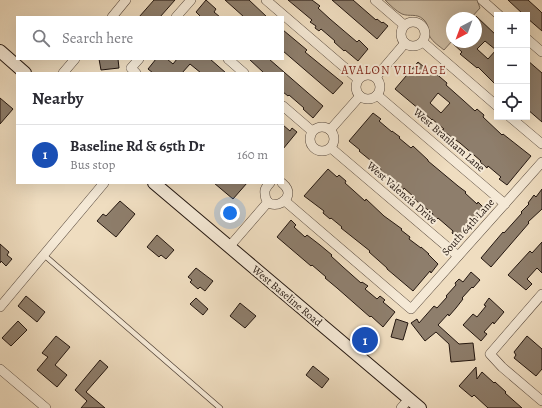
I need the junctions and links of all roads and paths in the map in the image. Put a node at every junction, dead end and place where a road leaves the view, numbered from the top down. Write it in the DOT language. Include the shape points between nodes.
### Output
graph roads {
  1 [pos="126,0"];
  2 [pos="191,0"];
  3 [pos="266,0"];
  4 [pos="375,0"];
  5 [pos="482,0"];
  6 [pos="496,12"];
  7 [pos="113,16"];
  8 [pos="178,16"];
  9 [pos="404,26"];
  10 [pos="422,42"];
  11 [pos="530,42"];
  12 [pos="405,43"];
  13 [pos="0,51"];
  14 [pos="542,52"];
  15 [pos="74,60"];
  16 [pos="138,60"];
  17 [pos="229,60"];
  18 [pos="133,71"];
  19 [pos="24,72"];
  20 [pos="64,72"];
  21 [pos="243,72"];
  22 [pos="376,77"];
  23 [pos="358,78"];
  24 [pos="377,95"];
  25 [pos="360,96"];
  26 [pos="494,103"];
  27 [pos="284,107"];
  28 [pos="514,120"];
  29 [pos="330,130"];
  30 [pos="312,132"];
  31 [pos="542,144"];
  32 [pos="331,148"];
  33 [pos="542,162"];
  34 [pos="103,184"];
  35 [pos="155,184"];
  36 [pos="267,184"];
  37 [pos="283,184"];
  38 [pos="285,201"];
  39 [pos="268,202"];
  40 [pos="504,204"];
  41 [pos="229,247"];
  42 [pos="44,255"];
  43 [pos="458,256"];
  44 [pos="542,294"];
  45 [pos="0,307"];
  46 [pos="0,368"];
  47 [pos="542,402"];
  48 [pos="405,403"];
  49 [pos="46,408"];
  50 [pos="220,408"];
  51 [pos="420,408"];
  1 -- 7 [label="street"];
  2 -- 8 [label="street"];
  3 -- 23 [label="street"];
  4 -- 9 [label="street"];
  5 -- 6 [label="street"];
  9 -- 10 [label="street" via="413,21 420,23 426,32"];
  9 -- 12 [label="street" via="401,32"];
  10 -- 12 [label="street" via="416,46"];
  10 -- 26 [label="street"];
  11 -- 14 [label="street"];
  12 -- 22 [label="street"];
  13 -- 19 [label="main road"];
  15 -- 20 [label="street"];
  16 -- 18 [label="street"];
  17 -- 21 [label="street"];
  22 -- 23 [label="street" via="365,74"];
  22 -- 24 [label="street" via="380,87"];
  23 -- 25 [label="street" via="356,89"];
  24 -- 25 [label="street" via="367,99"];
  24 -- 40 [label="street, West Branham Lane"];
  25 -- 29 [label="street"];
  27 -- 30 [label="street"];
  28 -- 31 [label="street"];
  29 -- 30 [label="street" via="319,127"];
  29 -- 32 [label="street" via="334,141"];
  30 -- 32 [label="street" via="309,139 315,150 324,152"];
  32 -- 43 [label="street, West Valencia Drive"];
  33 -- 40 [label="street, South 64th Lane"];
  34 -- 42 [label="street"];
  35 -- 41 [label="main road, West Baseline Road"];
  36 -- 39 [label="street" via="264,194"];
  37 -- 38 [label="street" via="288,192"];
  38 -- 39 [label="street" via="278,205"];
  38 -- 43 [label="street, South 64th Lane" via="412,309"];
  39 -- 41 [label="street"];
  40 -- 43 [label="street, South 64th Lane"];
  41 -- 48 [label="main road, West Baseline Road"];
  42 -- 45 [label="street"];
  42 -- 50 [label="lane"];
  44 -- 47 [label="street" via="490,354"];
  46 -- 49 [label="street"];
  48 -- 51 [label="main road, West Baseline Road"];
}
